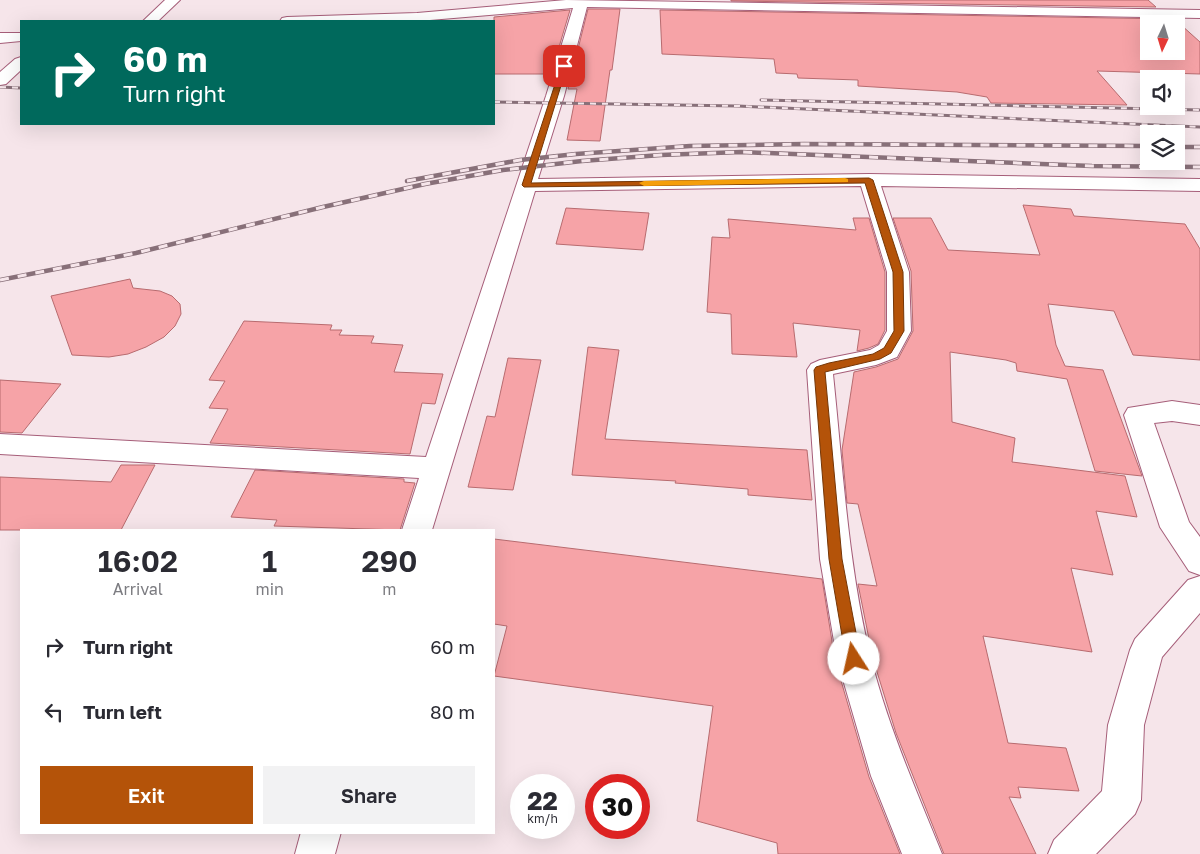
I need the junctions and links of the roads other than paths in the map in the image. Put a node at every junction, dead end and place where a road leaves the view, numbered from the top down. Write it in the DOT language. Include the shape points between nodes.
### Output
graph roads {
  1 [pos="172,0"];
  2 [pos="1092,0"];
  3 [pos="582,2"];
  4 [pos="827,4"];
  5 [pos="1106,13"];
  6 [pos="1200,14"];
  7 [pos="151,20"];
  8 [pos="313,20"];
  9 [pos="20,37"];
  10 [pos="0,38"];
  11 [pos="20,63"];
  12 [pos="0,80"];
  13 [pos="869,180"];
  14 [pos="526,185"];
  15 [pos="1200,185"];
  16 [pos="1200,415"];
  17 [pos="0,444"];
  18 [pos="437,468"];
  19 [pos="417,529"];
  20 [pos="1200,562"];
  21 [pos="1200,590"];
  22 [pos="321,834"];
  23 [pos="315,854"];
  24 [pos="922,854"];
  25 [pos="1068,854"];
  1 -- 7 [label="street"];
  2 -- 5 [label="street"];
  3 -- 4 [label="street"];
  3 -- 8 [label="street" via="417,16"];
  3 -- 14 [label="street"];
  4 -- 5 [label="street"];
  5 -- 6 [label="street"];
  9 -- 10 [label="street"];
  11 -- 12 [label="street"];
  13 -- 14 [label="street"];
  13 -- 15 [label="street"];
  13 -- 24 [label="street" via="898,272 899,331 888,351 876,357 820,370 836,559 854,659 890,776"];
  14 -- 18 [label="street"];
  16 -- 20 [label="street" via="1172,411 1138,414 1175,527"];
  17 -- 18 [label="street"];
  18 -- 19 [label="street"];
  21 -- 25 [label="street" via="1147,650 1126,724 1121,800"];
  22 -- 23 [label="street"];
}
